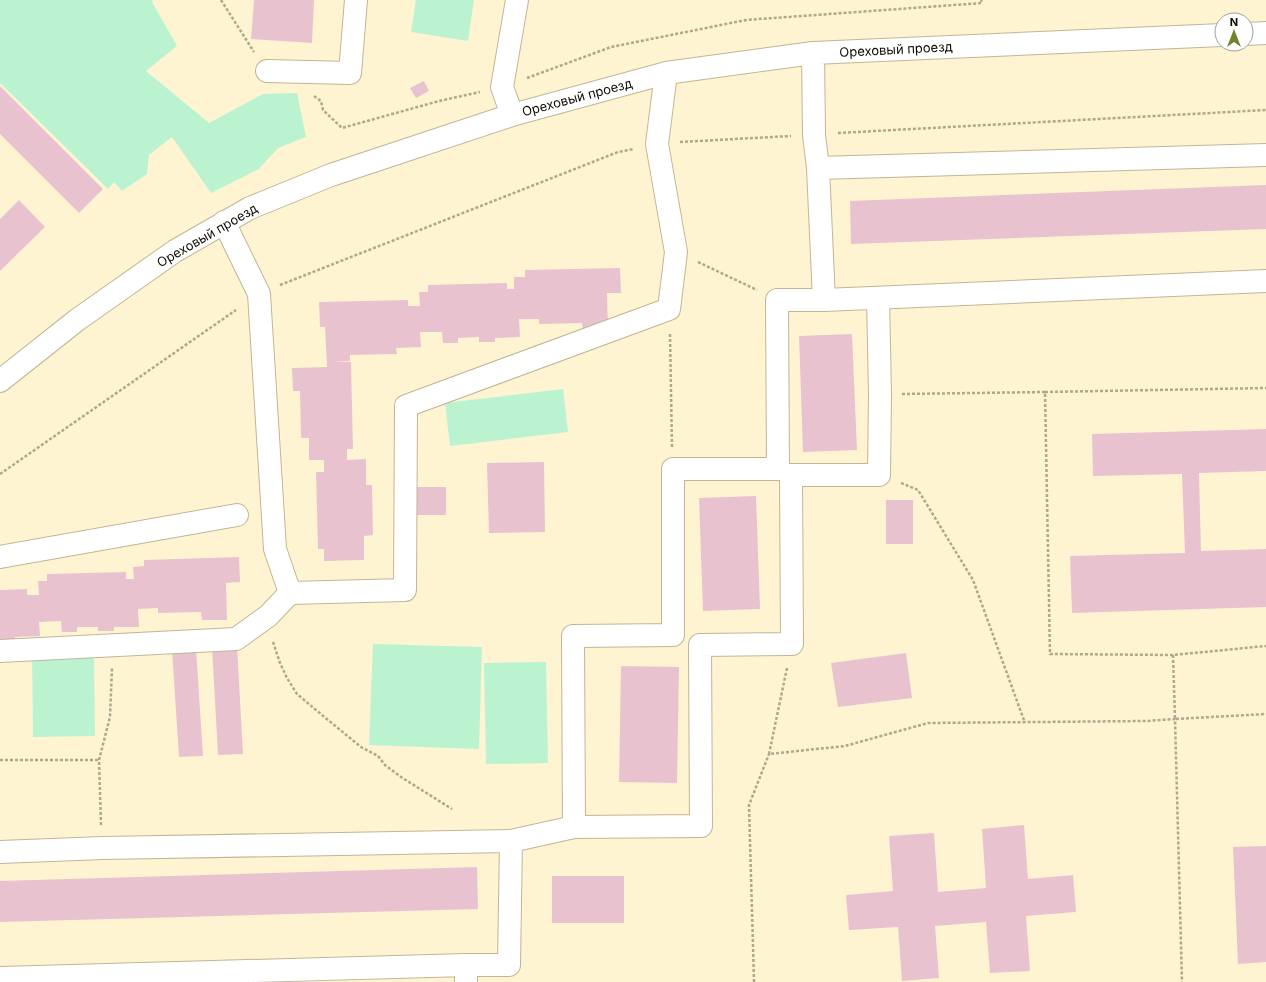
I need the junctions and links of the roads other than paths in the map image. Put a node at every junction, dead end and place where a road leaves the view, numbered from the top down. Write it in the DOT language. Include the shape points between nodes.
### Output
graph roads {
  1 [pos="356,0"];
  2 [pos="517,0"];
  3 [pos="1266,33"];
  4 [pos="1254,34"];
  5 [pos="1214,35"];
  6 [pos="813,53"];
  7 [pos="267,71"];
  8 [pos="666,73"];
  9 [pos="512,115"];
  10 [pos="1266,155"];
  11 [pos="818,168"];
  12 [pos="224,222"];
  13 [pos="1266,281"];
  14 [pos="878,298"];
  15 [pos="824,300"];
  16 [pos="0,381"];
  17 [pos="237,515"];
  18 [pos="0,557"];
  19 [pos="290,593"];
  20 [pos="0,651"];
  21 [pos="574,827"];
  22 [pos="511,841"];
  23 [pos="0,852"];
  24 [pos="466,974"];
  25 [pos="0,978"];
  1 -- 7 [label="street" via="350,73"];
  2 -- 9 [label="street" via="502,87"];
  3 -- 4 [label="street"];
  5 -- 6 [label="street, Ореховый проезд"];
  6 -- 8 [label="street, Ореховый проезд"];
  6 -- 11 [label="street" via="814,135"];
  8 -- 9 [label="street, Ореховый проезд"];
  8 -- 19 [label="street" via="657,144 676,252 669,309 406,406 405,590"];
  9 -- 12 [label="street, Ореховый проезд" via="331,175 250,208"];
  10 -- 11 [label="street"];
  11 -- 15 [label="street"];
  12 -- 16 [label="street, Ореховый проезд" via="175,251 77,320"];
  12 -- 19 [label="street" via="259,294 274,549"];
  13 -- 14 [label="street"];
  14 -- 15 [label="street"];
  14 -- 21 [label="street" via="879,475 791,475 792,644 700,644 701,826"];
  15 -- 21 [label="street" via="777,300 778,469 673,469 673,635 573,636"];
  17 -- 18 [label="street"];
  19 -- 20 [label="street" via="268,616 236,639"];
  21 -- 22 [label="street"];
  22 -- 23 [label="street"];
  22 -- 24 [label="street" via="509,965"];
  24 -- 25 [label="street"];
}
